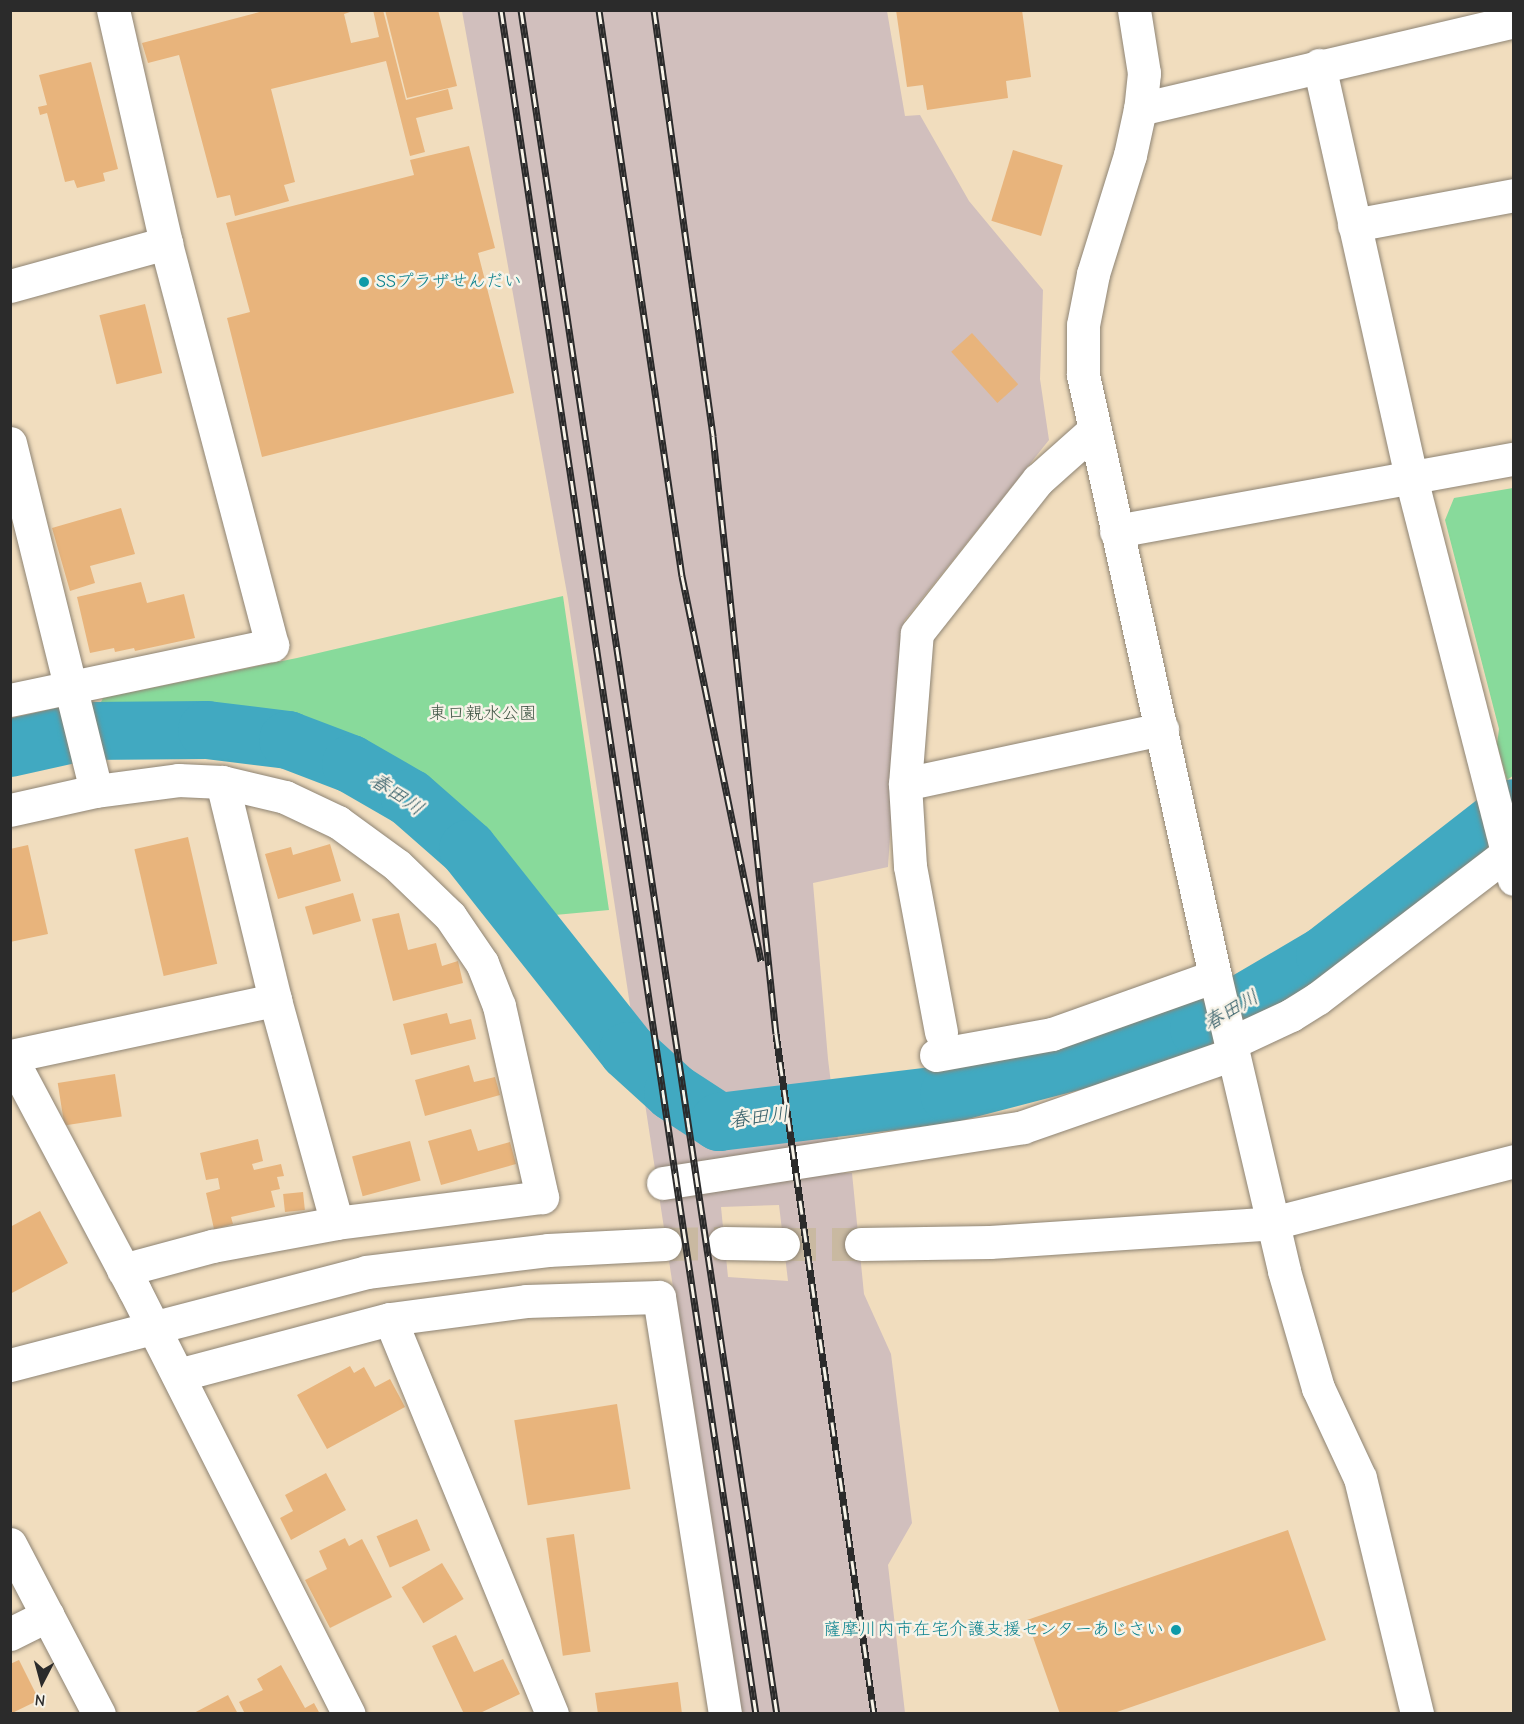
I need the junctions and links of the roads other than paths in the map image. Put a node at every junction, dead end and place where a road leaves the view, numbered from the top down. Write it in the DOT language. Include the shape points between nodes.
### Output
graph roads {
  1 [pos="113,10"];
  2 [pos="1134,10"];
  3 [pos="1514,21"];
  4 [pos="1319,65"];
  5 [pos="1140,109"];
  6 [pos="1514,195"];
  7 [pos="1354,225"];
  8 [pos="166,243"];
  9 [pos="10,286"];
  10 [pos="1093,431"];
  11 [pos="10,443"];
  12 [pos="1514,459"];
  13 [pos="1411,478"];
  14 [pos="1116,531"];
  15 [pos="74,698"];
  16 [pos="10,700"];
  17 [pos="1162,729"];
  18 [pos="222,783"];
  19 [pos="905,784"];
  20 [pos="96,791"];
  21 [pos="10,810"];
  22 [pos="1509,855"];
  23 [pos="1216,981"];
  24 [pos="275,1000"];
  25 [pos="1231,1043"];
  26 [pos="11,1056"];
  27 [pos="1514,1161"];
  28 [pos="663,1184"];
  29 [pos="337,1223"];
  30 [pos="1273,1223"];
  31 [pos="665,1244"];
  32 [pos="724,1244"];
  33 [pos="783,1244"];
  34 [pos="861,1244"];
  35 [pos="123,1270"];
  36 [pos="390,1319"];
  37 [pos="153,1326"];
  38 [pos="10,1365"];
  39 [pos="178,1375"];
  40 [pos="10,1544"];
  41 [pos="48,1615"];
  42 [pos="10,1634"];
  43 [pos="99,1713"];
  44 [pos="349,1713"];
  45 [pos="552,1713"];
  46 [pos="725,1713"];
  47 [pos="1417,1713"];
  1 -- 8 [label="street"];
  2 -- 5 [label="street" via="1144,73"];
  3 -- 4 [label="street"];
  4 -- 5 [label="street"];
  4 -- 7 [label="street"];
  5 -- 10 [label="street" via="1093,274 1083,325 1083,375"];
  6 -- 7 [label="street"];
  7 -- 13 [label="street"];
  8 -- 9 [label="street"];
  8 -- 15 [label="street" via="272,645"];
  10 -- 14 [label="street"];
  10 -- 19 [label="street" via="1038,480 917,633"];
  11 -- 15 [label="street"];
  12 -- 13 [label="street"];
  13 -- 14 [label="street"];
  13 -- 22 [label="street" via="1490,795"];
  14 -- 17 [label="street"];
  15 -- 16 [label="street"];
  15 -- 20 [label="street"];
  17 -- 19 [label="street"];
  17 -- 23 [label="street"];
  18 -- 20 [label="street" via="178,780"];
  18 -- 24 [label="street"];
  18 -- 29 [label="street" via="285,797 338,822 397,865 450,916 482,963 499,1006 542,1197"];
  19 -- 23 [label="street" via="909,866 939,1044 1052,1034"];
  20 -- 21 [label="street"];
  22 -- 25 [label="street" via="1318,998"];
  23 -- 25 [label="street"];
  24 -- 26 [label="street"];
  24 -- 29 [label="street"];
  25 -- 28 [label="street" via="1023,1127"];
  25 -- 30 [label="street"];
  26 -- 35 [label="street"];
  27 -- 30 [label="street"];
  29 -- 35 [label="street" via="213,1246"];
  30 -- 34 [label="street" via="990,1242"];
  30 -- 47 [label="street" via="1318,1388 1360,1478"];
  31 -- 37 [label="street" via="536,1251 366,1272"];
  32 -- 33 [label="street"];
  35 -- 37 [label="street"];
  36 -- 39 [label="street"];
  36 -- 45 [label="street"];
  36 -- 46 [label="street" via="526,1301 659,1297"];
  37 -- 38 [label="street"];
  37 -- 39 [label="street"];
  39 -- 44 [label="street"];
  40 -- 41 [label="street"];
  41 -- 42 [label="street"];
  41 -- 43 [label="street"];
}
